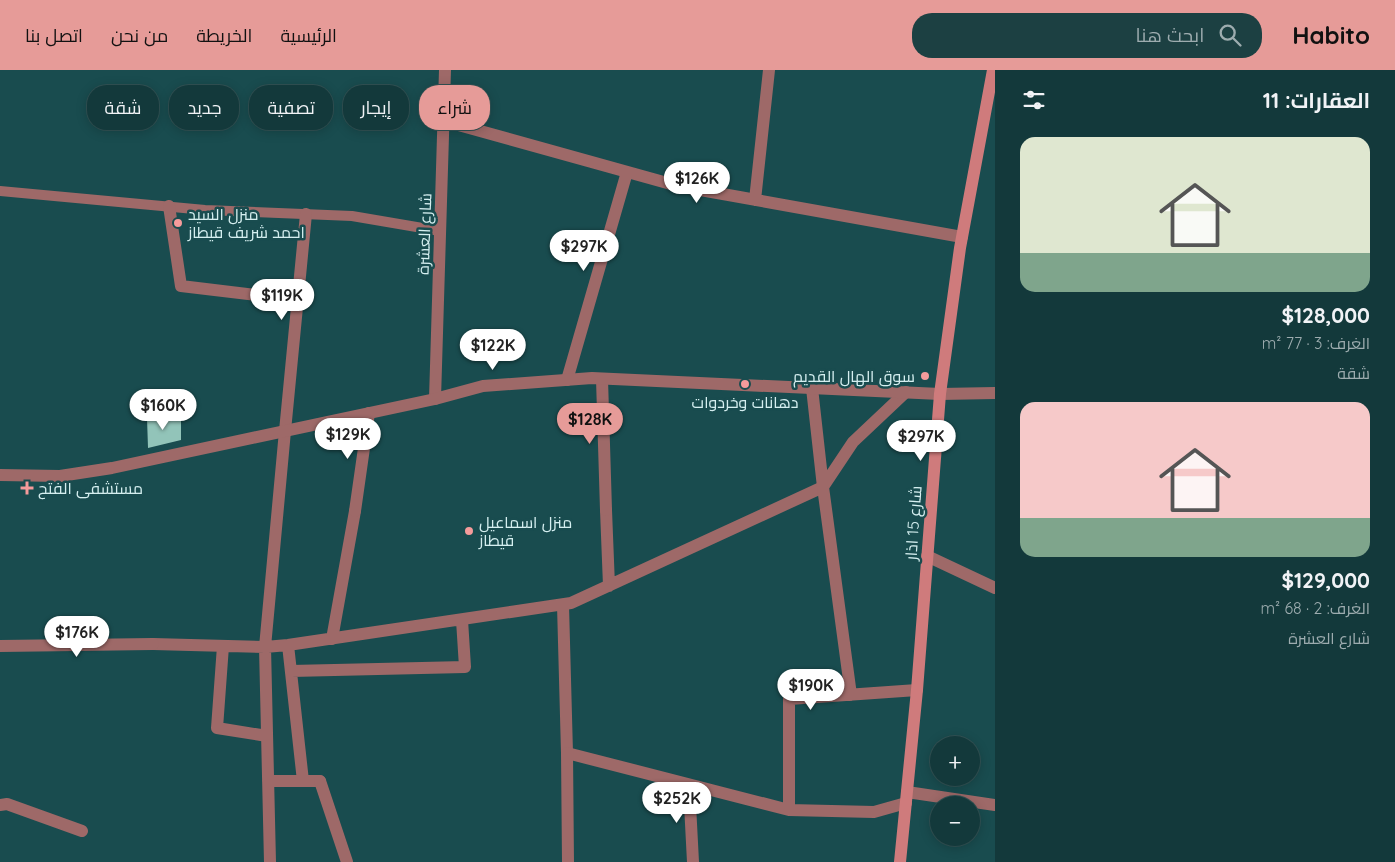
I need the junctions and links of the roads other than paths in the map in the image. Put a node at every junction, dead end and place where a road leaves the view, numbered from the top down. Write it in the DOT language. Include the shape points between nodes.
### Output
graph roads {
  1 [pos="445,70"];
  2 [pos="769,70"];
  3 [pos="993,70"];
  4 [pos="445,85"];
  5 [pos="444,130"];
  6 [pos="476,130"];
  7 [pos="627,172"];
  8 [pos="0,191"];
  9 [pos="755,200"];
  10 [pos="169,206"];
  11 [pos="306,214"];
  12 [pos="440,231"];
  13 [pos="962,237"];
  14 [pos="298,300"];
  15 [pos="602,379"];
  16 [pos="567,380"];
  17 [pos="812,388"];
  18 [pos="906,392"];
  19 [pos="940,394"];
  20 [pos="995,394"];
  21 [pos="435,399"];
  22 [pos="369,413"];
  23 [pos="285,431"];
  24 [pos="0,475"];
  25 [pos="823,487"];
  26 [pos="927,556"];
  27 [pos="608,586"];
  28 [pos="995,588"];
  29 [pos="563,605"];
  30 [pos="462,620"];
  31 [pos="332,639"];
  32 [pos="288,645"];
  33 [pos="0,646"];
  34 [pos="223,646"];
  35 [pos="265,647"];
  36 [pos="291,671"];
  37 [pos="917,690"];
  38 [pos="851,695"];
  39 [pos="267,736"];
  40 [pos="567,753"];
  41 [pos="268,781"];
  42 [pos="303,781"];
  43 [pos="689,785"];
  44 [pos="907,798"];
  45 [pos="0,805"];
  46 [pos="995,805"];
  47 [pos="789,810"];
  48 [pos="82,831"];
  49 [pos="270,862"];
  50 [pos="348,862"];
  51 [pos="568,862"];
  52 [pos="693,862"];
  53 [pos="900,862"];
  1 -- 4 [label="street, شارع العشرة"];
  2 -- 9 [label="street"];
  3 -- 13 [label="main road, شارع 15 اذار"];
  5 -- 12 [label="street, شارع العشرة"];
  6 -- 7 [label="street"];
  7 -- 9 [label="street" via="678,186"];
  7 -- 16 [label="street"];
  8 -- 10 [label="lane"];
  9 -- 13 [label="street"];
  10 -- 11 [label="lane"];
  10 -- 14 [label="street" via="181,286"];
  11 -- 12 [label="lane" via="352,216"];
  11 -- 14 [label="street"];
  12 -- 21 [label="street, شارع العشرة"];
  13 -- 19 [label="main road, شارع 15 اذار"];
  14 -- 23 [label="street"];
  15 -- 16 [label="street"];
  15 -- 17 [label="street"];
  15 -- 27 [label="street"];
  16 -- 21 [label="street" via="483,386"];
  17 -- 18 [label="street"];
  17 -- 25 [label="street"];
  18 -- 19 [label="street"];
  18 -- 25 [label="street" via="853,442"];
  19 -- 20 [label="street"];
  19 -- 26 [label="main road, شارع 15 اذار"];
  21 -- 22 [label="street"];
  22 -- 23 [label="street"];
  22 -- 31 [label="street"];
  23 -- 24 [label="street" via="112,468 60,476"];
  23 -- 35 [label="street"];
  25 -- 27 [label="street"];
  25 -- 38 [label="street"];
  26 -- 28 [label="street"];
  26 -- 37 [label="main road, شارع 15 اذار"];
  27 -- 29 [label="street"];
  29 -- 30 [label="street"];
  29 -- 40 [label="street"];
  30 -- 31 [label="street"];
  30 -- 36 [label="street" via="465,667"];
  31 -- 32 [label="street"];
  32 -- 35 [label="street"];
  32 -- 36 [label="street"];
  33 -- 34 [label="street"];
  34 -- 35 [label="street"];
  34 -- 39 [label="street" via="217,728"];
  35 -- 39 [label="street"];
  36 -- 42 [label="street"];
  37 -- 38 [label="street"];
  37 -- 44 [label="main road, شارع 15 اذار"];
  38 -- 47 [label="street" via="788,699"];
  39 -- 41 [label="street"];
  40 -- 43 [label="street"];
  40 -- 51 [label="street"];
  41 -- 42 [label="street"];
  41 -- 49 [label="street"];
  42 -- 50 [label="street" via="320,781"];
  43 -- 47 [label="street"];
  43 -- 52 [label="street"];
  44 -- 46 [label="street"];
  44 -- 47 [label="street" via="874,812"];
  44 -- 53 [label="main road, شارع 15 اذار"];
  45 -- 48 [label="street" via="7,804"];
}
